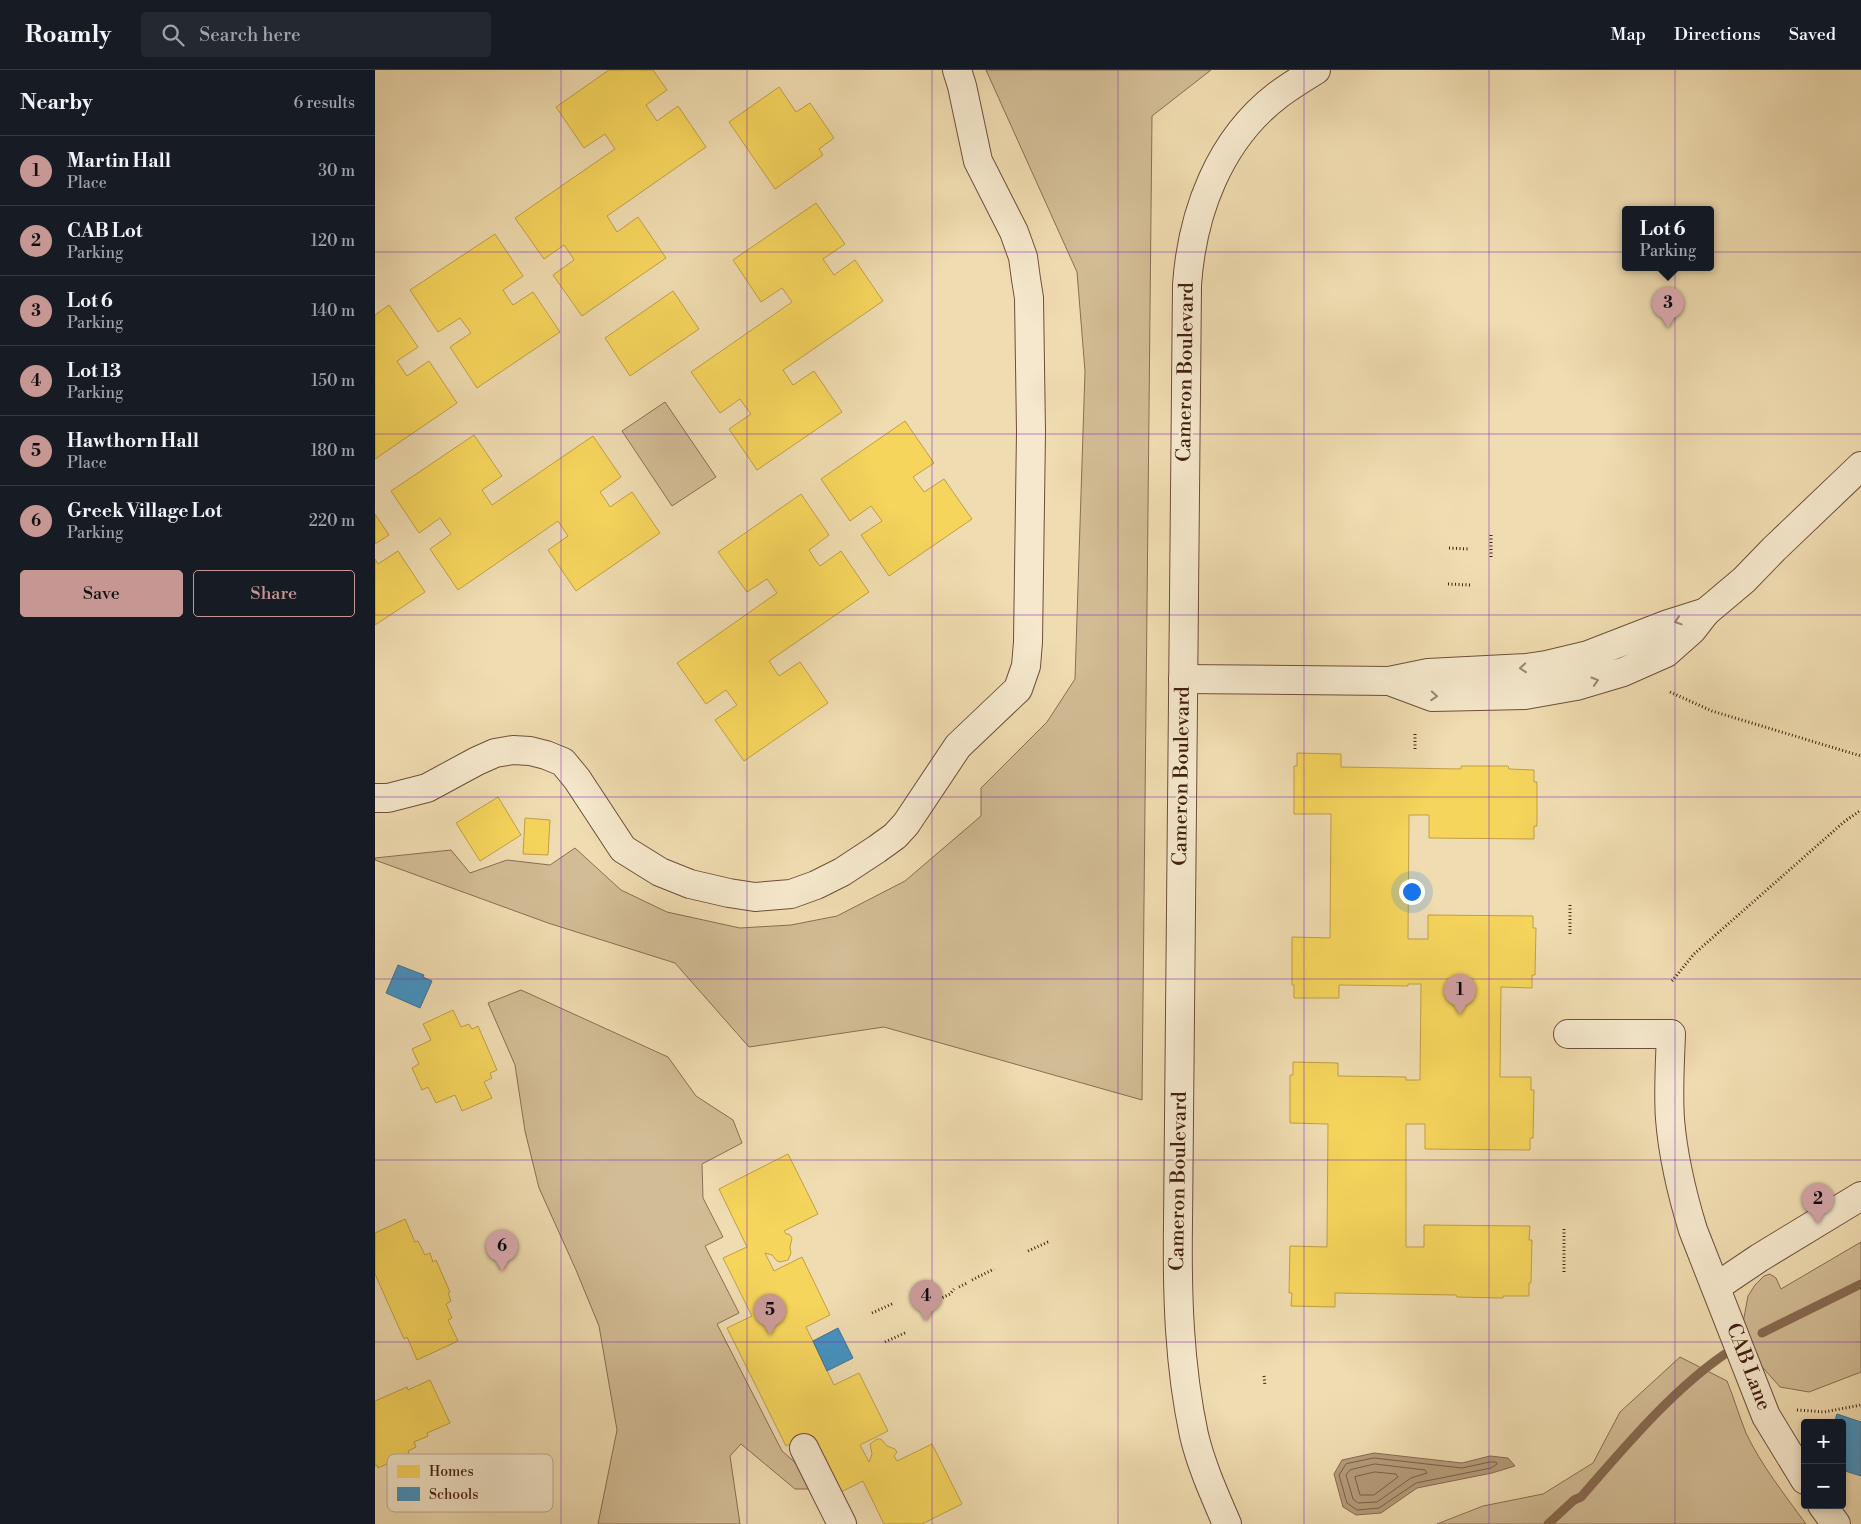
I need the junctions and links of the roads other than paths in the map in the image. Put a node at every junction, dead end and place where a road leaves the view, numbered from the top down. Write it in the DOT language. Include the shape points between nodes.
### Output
graph roads {
  1 [pos="957,70"];
  2 [pos="1316,70"];
  3 [pos="1861,466"];
  4 [pos="1183,679"];
  5 [pos="375,798"];
  6 [pos="1568,1034"];
  7 [pos="1861,1196"];
  8 [pos="1716,1286"];
  9 [pos="803,1448"];
  10 [pos="1801,1474"];
  11 [pos="1825,1509"];
  12 [pos="842,1524"];
  13 [pos="1227,1524"];
  14 [pos="1836,1524"];
  1 -- 5 [label="street" via="978,161 1014,232 1023,257 1029,298 1028,642 1024,673 1018,689 958,746 895,836 842,872 791,894 755,897 729,893 689,884 660,872 623,849 563,762 531,751 495,753 427,788"];
  2 -- 4 [label="street, Cameron Boulevard" via="1272,100 1247,123 1212,181 1192,239 1187,285"];
  3 -- 4 [label="street" via="1744,580 1705,612 1692,630 1666,653 1623,672 1576,686 1525,695 1432,697 1389,681"];
  4 -- 13 [label="street, Cameron Boulevard" via="1178,1314 1194,1437"];
  6 -- 8 [label="street, CAB Lane" via="1671,1034 1670,1118 1673,1143 1683,1199"];
  7 -- 8 [label="street"];
  8 -- 10 [label="street, CAB Lane" via="1773,1429"];
  9 -- 12 [label="street"];
  11 -- 14 [label="street"];
}
